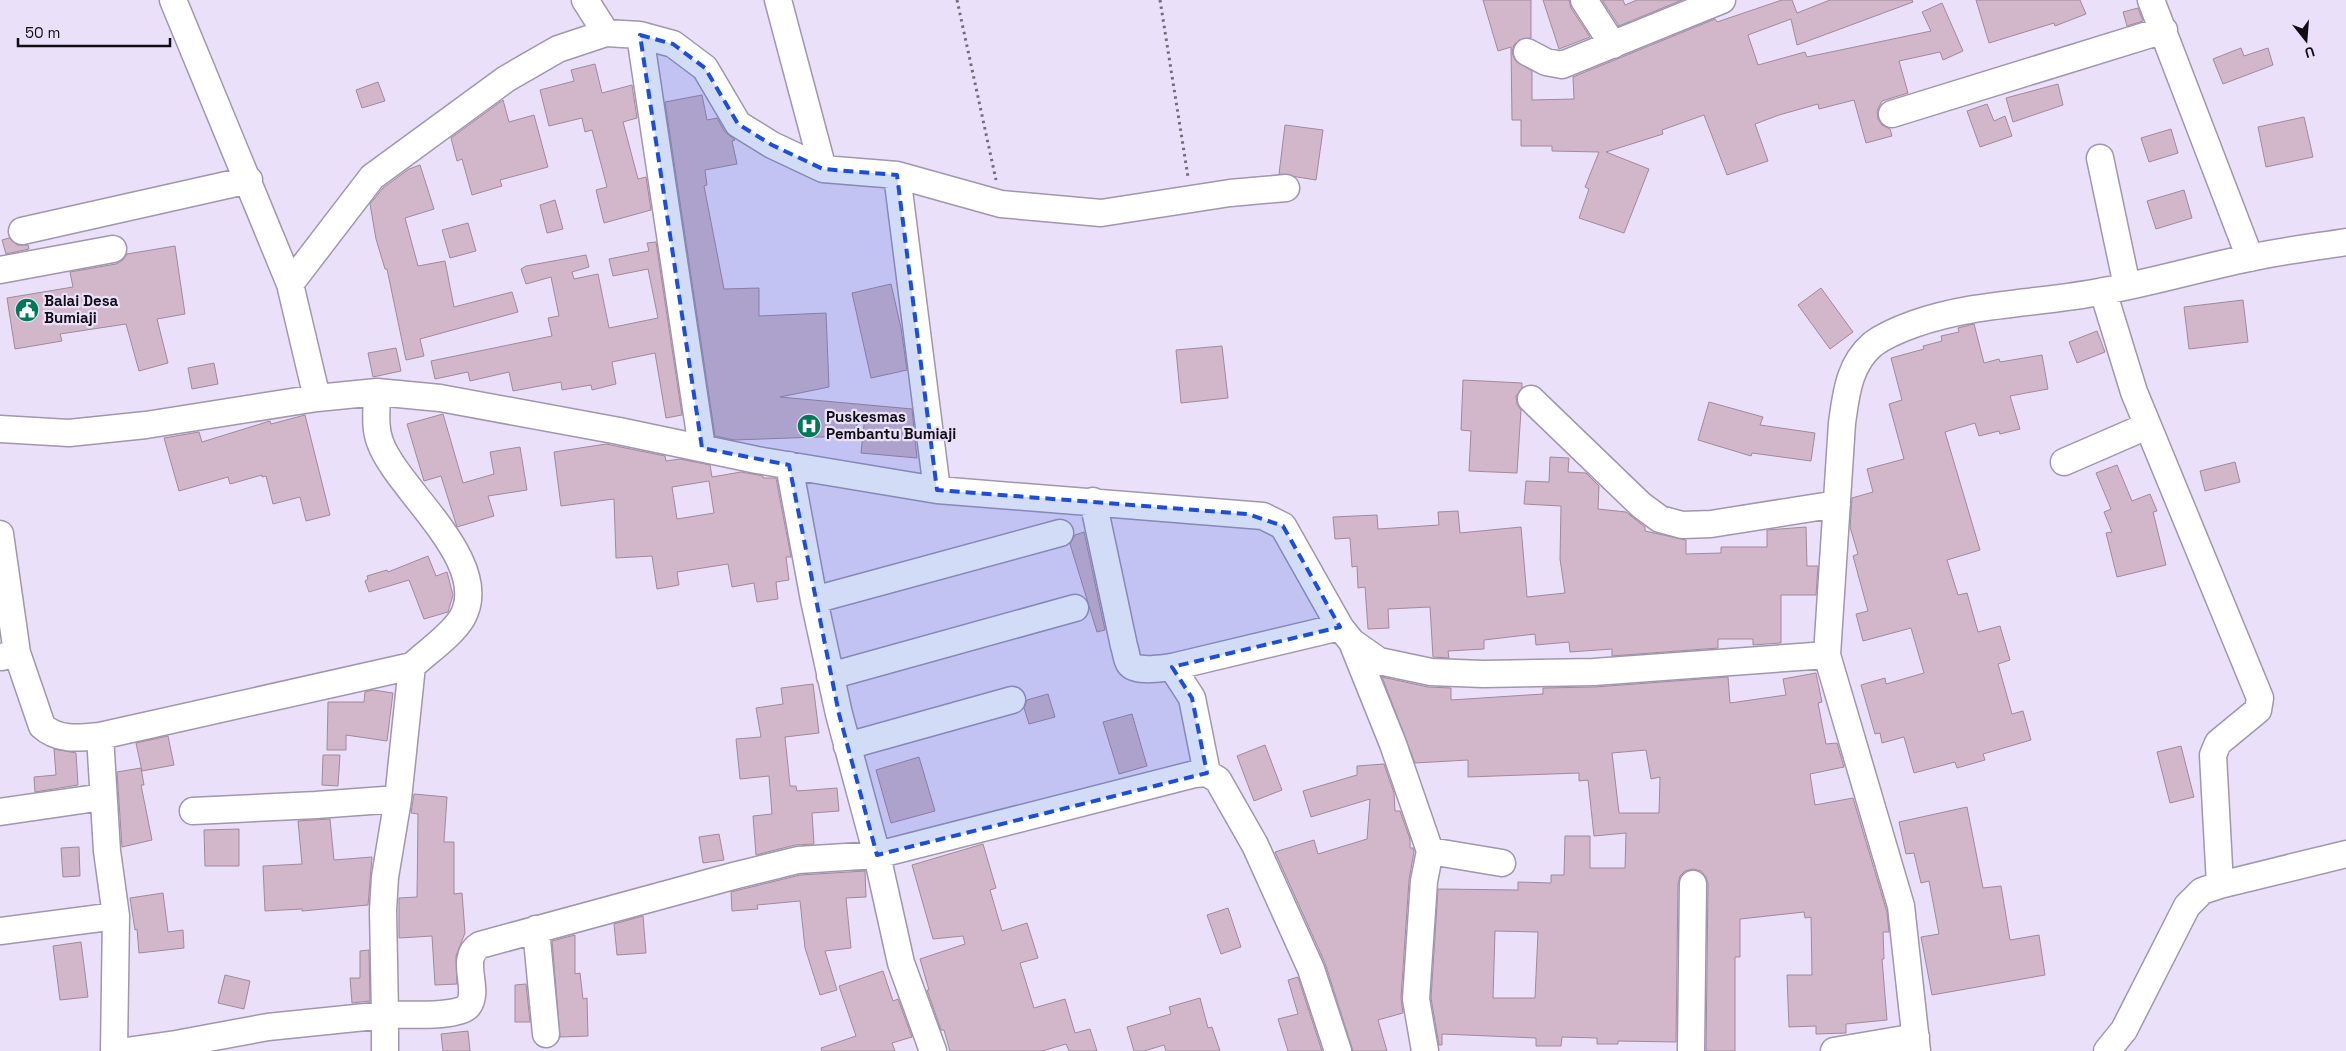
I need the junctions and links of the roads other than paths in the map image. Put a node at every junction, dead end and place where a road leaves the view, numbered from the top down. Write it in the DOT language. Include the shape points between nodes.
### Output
graph roads {
  1 [pos="173,0"];
  2 [pos="585,0"];
  3 [pos="778,0"];
  4 [pos="1584,0"];
  5 [pos="1722,0"];
  6 [pos="2151,0"];
  7 [pos="2164,30"];
  8 [pos="606,33"];
  9 [pos="640,35"];
  10 [pos="1614,45"];
  11 [pos="1527,52"];
  12 [pos="1892,114"];
  13 [pos="2100,158"];
  14 [pos="823,169"];
  15 [pos="896,175"];
  16 [pos="249,180"];
  17 [pos="1286,188"];
  18 [pos="22,231"];
  19 [pos="2346,242"];
  20 [pos="113,249"];
  21 [pos="2250,258"];
  22 [pos="0,270"];
  23 [pos="290,284"];
  24 [pos="2112,301"];
  25 [pos="377,392"];
  26 [pos="317,398"];
  27 [pos="1531,399"];
  28 [pos="2147,426"];
  29 [pos="0,429"];
  30 [pos="702,448"];
  31 [pos="2064,462"];
  32 [pos="789,466"];
  33 [pos="937,490"];
  34 [pos="1093,501"];
  35 [pos="1837,504"];
  36 [pos="1060,533"];
  37 [pos="0,534"];
  38 [pos="814,600"];
  39 [pos="1075,608"];
  40 [pos="1346,634"];
  41 [pos="9,655"];
  42 [pos="1827,655"];
  43 [pos="412,666"];
  44 [pos="1172,667"];
  45 [pos="830,676"];
  46 [pos="1012,700"];
  47 [pos="100,736"];
  48 [pos="847,746"];
  49 [pos="1207,773"];
  50 [pos="103,797"];
  51 [pos="398,799"];
  52 [pos="193,811"];
  53 [pos="0,812"];
  54 [pos="1430,851"];
  55 [pos="2346,854"];
  56 [pos="877,855"];
  57 [pos="1502,863"];
  58 [pos="1693,884"];
  59 [pos="2220,885"];
  60 [pos="116,916"];
  61 [pos="536,929"];
  62 [pos="0,931"];
  63 [pos="385,1015"];
  64 [pos="546,1034"];
  65 [pos="1917,1044"];
  66 [pos="114,1051"];
  67 [pos="126,1051"];
  68 [pos="385,1051"];
  69 [pos="933,1051"];
  70 [pos="1338,1051"];
  71 [pos="1425,1051"];
  72 [pos="1691,1051"];
  73 [pos="1834,1051"];
  74 [pos="2108,1051"];
  1 -- 16 [label="street"];
  2 -- 8 [label="street"];
  3 -- 14 [label="street"];
  4 -- 10 [label="street"];
  5 -- 10 [label="street"];
  6 -- 7 [label="street"];
  7 -- 12 [label="street"];
  7 -- 21 [label="street"];
  8 -- 9 [label="street"];
  8 -- 23 [label="street" via="558,48 506,79 372,177"];
  9 -- 14 [label="street" via="673,44 705,68 738,124 772,145"];
  9 -- 30 [label="street"];
  10 -- 11 [label="street" via="1562,65 1546,62"];
  13 -- 24 [label="street"];
  14 -- 15 [label="street"];
  15 -- 17 [label="street" via="1001,204 1101,213 1230,193"];
  15 -- 33 [label="street"];
  16 -- 18 [label="street"];
  16 -- 23 [label="street"];
  19 -- 21 [label="street"];
  20 -- 22 [label="street"];
  21 -- 24 [label="street"];
  23 -- 26 [label="street"];
  24 -- 28 [label="street" via="2134,392"];
  24 -- 35 [label="street" via="2014,302 1941,315 1895,331 1874,344 1861,357 1847,389"];
  25 -- 26 [label="street"];
  25 -- 30 [label="street" via="440,398"];
  25 -- 43 [label="street" via="376,425 380,442 398,473 437,523 466,576 468,592 463,617"];
  26 -- 29 [label="street" via="146,426 41,432"];
  27 -- 35 [label="street" via="1641,505 1670,524 1711,524"];
  28 -- 31 [label="street"];
  28 -- 59 [label="street" via="2260,698 2258,710 2214,749"];
  30 -- 32 [label="street"];
  32 -- 33 [label="street"];
  32 -- 38 [label="street"];
  33 -- 34 [label="street"];
  34 -- 40 [label="street" via="1248,514 1272,520 1283,526"];
  34 -- 44 [label="street" via="1129,664 1146,669"];
  35 -- 42 [label="street"];
  36 -- 38 [label="street"];
  37 -- 41 [label="street"];
  38 -- 45 [label="street"];
  39 -- 45 [label="street"];
  40 -- 42 [label="street" via="1379,661 1431,672 1594,672"];
  40 -- 44 [label="street"];
  40 -- 54 [label="street" via="1393,744"];
  41 -- 47 [label="street" via="39,721 47,731 61,737"];
  42 -- 65 [label="street" via="1901,906"];
  43 -- 47 [label="street"];
  43 -- 51 [label="street"];
  44 -- 49 [label="street" via="1192,698"];
  45 -- 48 [label="street"];
  46 -- 48 [label="street"];
  47 -- 50 [label="street"];
  48 -- 56 [label="street"];
  49 -- 56 [label="street"];
  49 -- 70 [label="street" via="1218,780 1255,845 1311,970"];
  50 -- 53 [label="street"];
  50 -- 60 [label="street"];
  51 -- 52 [label="street"];
  51 -- 63 [label="street" via="384,893"];
  54 -- 57 [label="street"];
  54 -- 71 [label="street" via="1424,881 1416,999"];
  55 -- 59 [label="street"];
  56 -- 61 [label="street" via="798,860"];
  56 -- 69 [label="street" via="901,963"];
  58 -- 72 [label="street"];
  59 -- 74 [label="street" via="2202,891 2187,906 2124,1030"];
  60 -- 62 [label="street"];
  60 -- 66 [label="street"];
  61 -- 63 [label="street" via="480,945 472,951 471,999 464,1009 452,1013"];
  61 -- 64 [label="street"];
  63 -- 67 [label="street" via="268,1027"];
  63 -- 68 [label="street"];
  65 -- 73 [label="street"];
}
